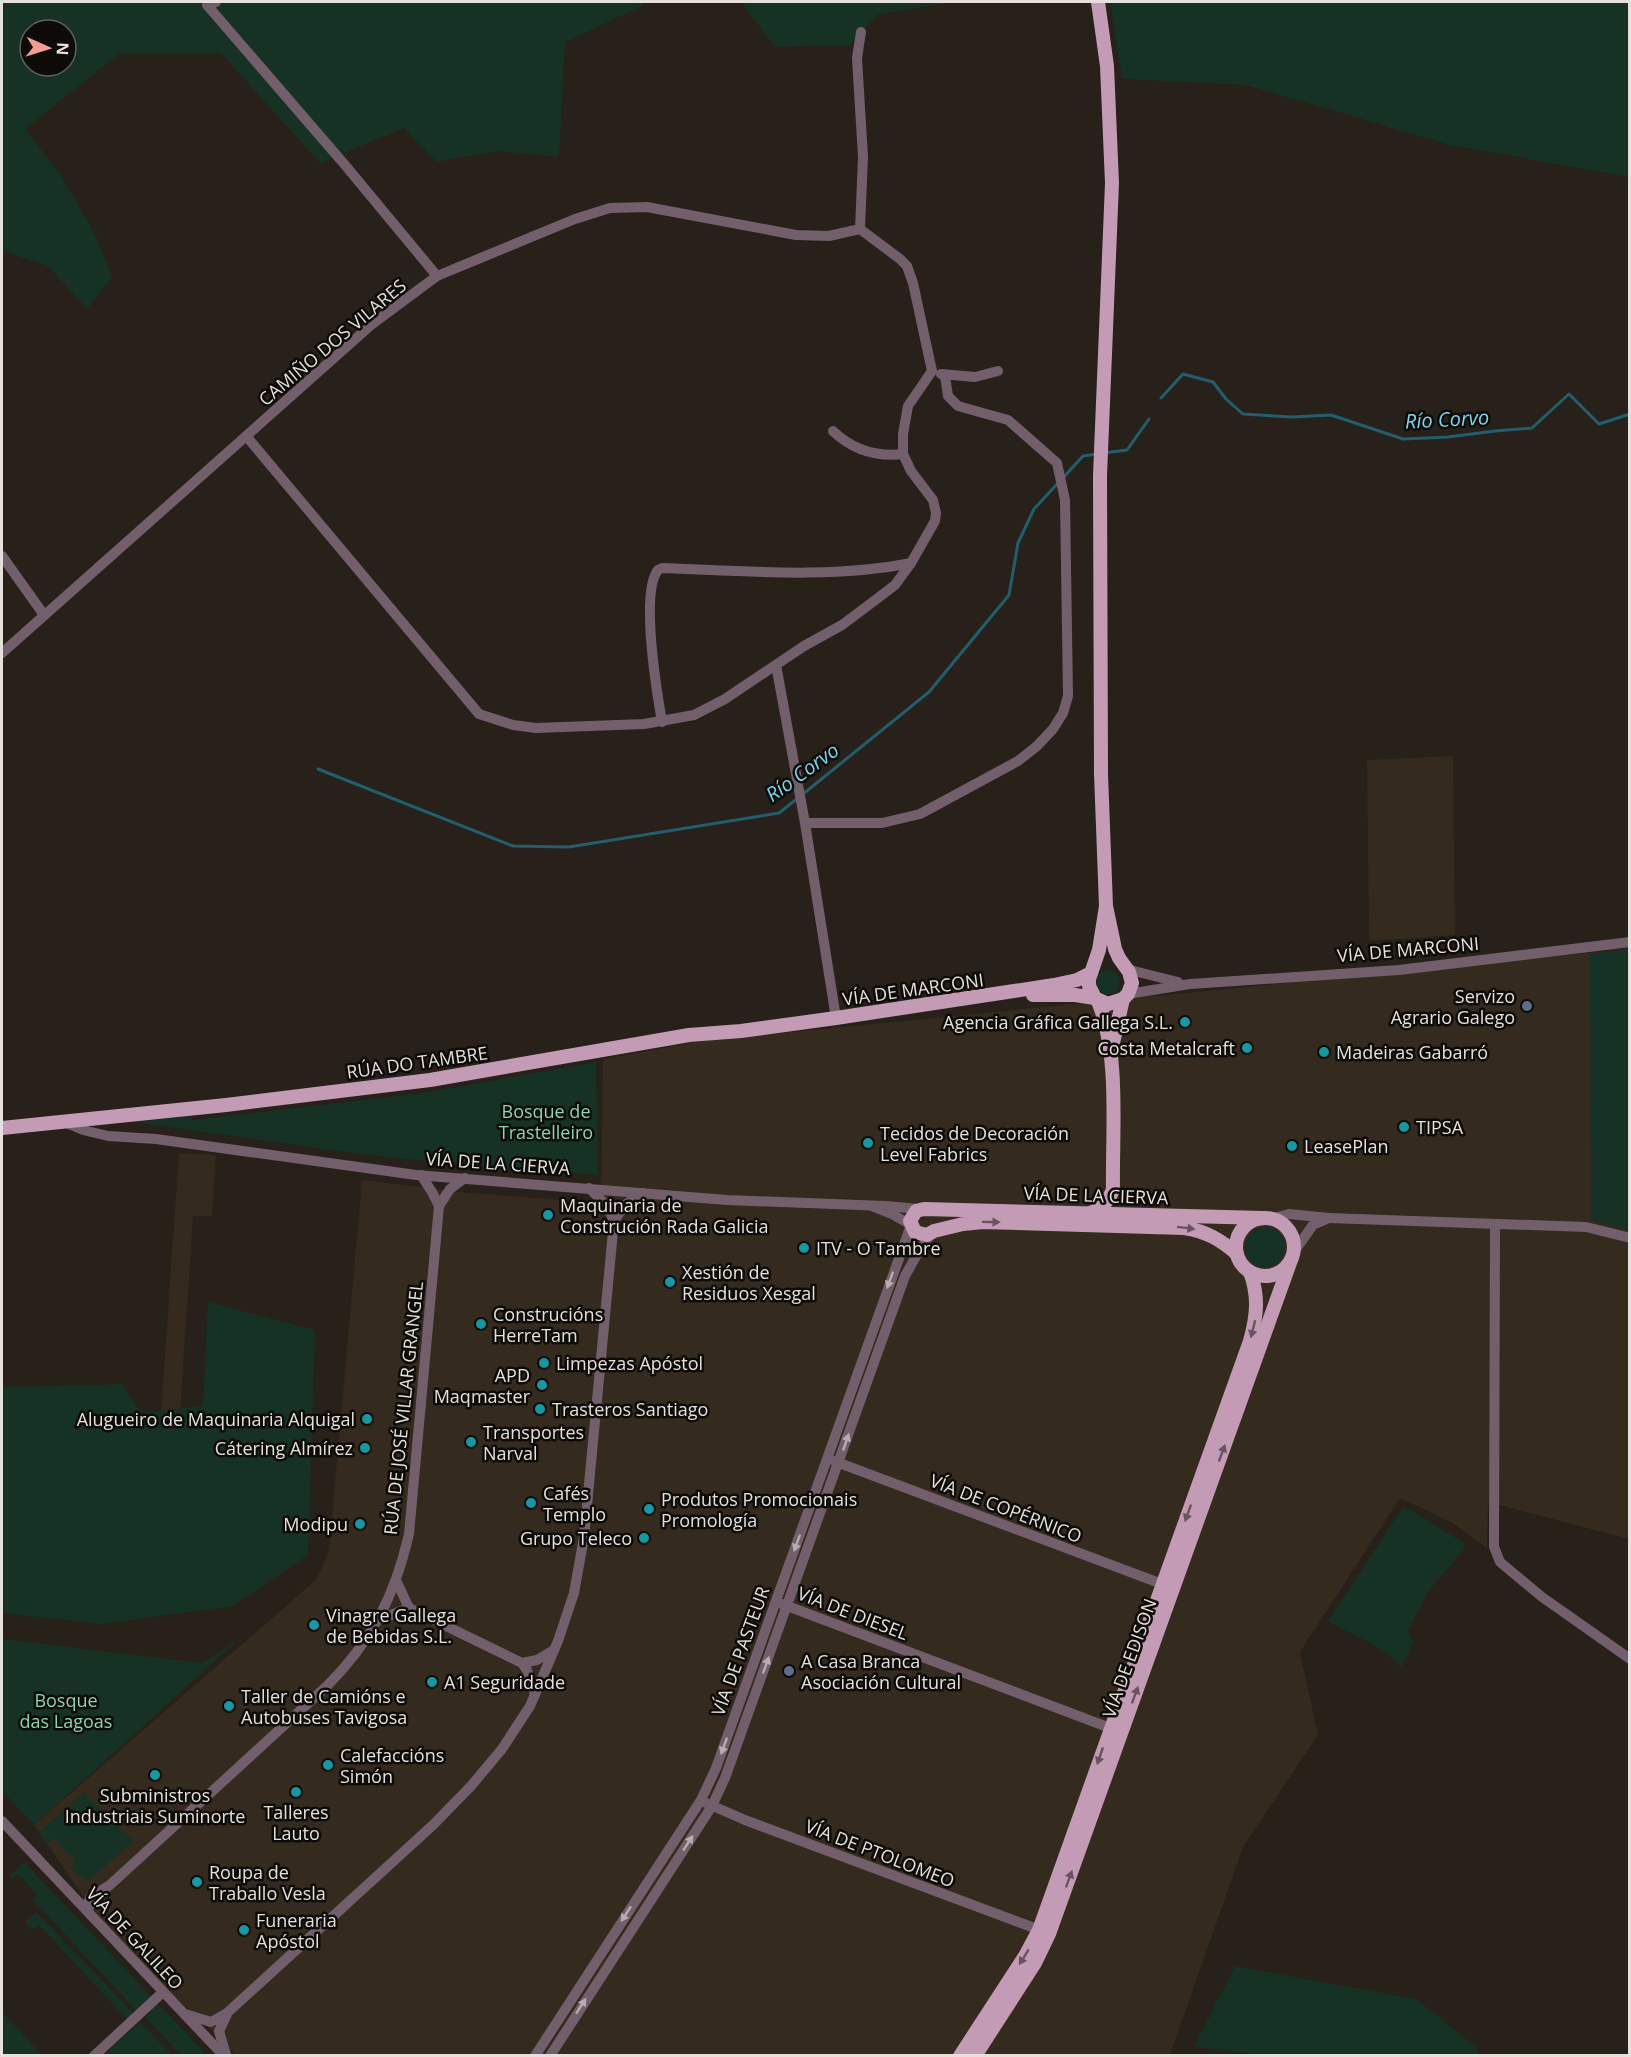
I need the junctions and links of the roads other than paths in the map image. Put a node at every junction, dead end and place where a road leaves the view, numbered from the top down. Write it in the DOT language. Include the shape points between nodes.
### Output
graph roads {
  1 [pos="216,2"];
  2 [pos="1098,2"];
  3 [pos="861,32"];
  4 [pos="860,229"];
  5 [pos="437,276"];
  6 [pos="932,371"];
  7 [pos="998,371"];
  8 [pos="945,376"];
  9 [pos="833,431"];
  10 [pos="247,437"];
  11 [pos="903,454"];
  12 [pos="2,556"];
  13 [pos="911,563"];
  14 [pos="44,615"];
  15 [pos="2,653"];
  16 [pos="776,665"];
  17 [pos="662,722"];
  18 [pos="805,823"];
  19 [pos="1106,906"];
  20 [pos="1629,942"];
  21 [pos="1124,966"];
  22 [pos="1092,970"];
  23 [pos="1190,984"];
  24 [pos="995,995"];
  25 [pos="1126,997"];
  26 [pos="1096,999"];
  27 [pos="836,1018"];
  28 [pos="1111,1054"];
  29 [pos="100,1118"];
  30 [pos="64,1122"];
  31 [pos="2,1128"];
  32 [pos="119,1133"];
  33 [pos="100,1134"];
  34 [pos="421,1175"];
  35 [pos="441,1177"];
  36 [pos="465,1178"];
  37 [pos="589,1188"];
  38 [pos="616,1190"];
  39 [pos="1113,1190"];
  40 [pos="643,1193"];
  41 [pos="439,1201"];
  42 [pos="872,1206"];
  43 [pos="923,1209"];
  44 [pos="1091,1213"];
  45 [pos="1133,1214"];
  46 [pos="614,1216"];
  47 [pos="1267,1218"];
  48 [pos="1329,1218"];
  49 [pos="911,1225"];
  50 [pos="1495,1225"];
  51 [pos="934,1231"];
  52 [pos="1629,1238"];
  53 [pos="1237,1254"];
  54 [pos="1292,1256"];
  55 [pos="1251,1272"];
  56 [pos="827,1459"];
  57 [pos="838,1463"];
  58 [pos="396,1580"];
  59 [pos="1168,1586"];
  60 [pos="389,1599"];
  61 [pos="775,1602"];
  62 [pos="788,1606"];
  63 [pos="406,1607"];
  64 [pos="378,1620"];
  65 [pos="555,1650"];
  66 [pos="1629,1659"];
  67 [pos="526,1665"];
  68 [pos="546,1673"];
  69 [pos="535,1695"];
  70 [pos="1116,1730"];
  71 [pos="700,1800"];
  72 [pos="712,1806"];
  73 [pos="2,1821"];
  74 [pos="106,1888"];
  75 [pos="66,1889"];
  76 [pos="84,1908"];
  77 [pos="101,1926"];
  78 [pos="1044,1932"];
  79 [pos="164,1992"];
  80 [pos="227,2013"];
  81 [pos="185,2014"];
  82 [pos="211,2022"];
  83 [pos="199,2029"];
  84 [pos="219,2031"];
  85 [pos="212,2042"];
  86 [pos="94,2055"];
  87 [pos="225,2055"];
  88 [pos="536,2055"];
  89 [pos="550,2055"];
  90 [pos="960,2055"];
  91 [pos="975,2055"];
  1 -- 5 [label="street" via="207,5"];
  2 -- 19 [label="main road" via="1107,66 1112,161 1100,476 1100,703"];
  3 -- 4 [label="street" via="857,58 863,157"];
  4 -- 5 [label="street, CAMIÑO DOS VILARES" via="829,236 796,235 647,207 610,208"];
  4 -- 6 [label="street" via="906,266"];
  5 -- 10 [label="street, CAMIÑO DOS VILARES" via="371,325"];
  6 -- 8 [label="street"];
  6 -- 11 [label="street" via="908,406"];
  7 -- 8 [label="street" via="975,377"];
  8 -- 18 [label="street" via="948,396 958,406 1008,420 1057,463 1065,500 1068,696 1063,712 1053,729 1018,761 920,814 882,823"];
  9 -- 11 [label="street" via="853,447 879,455"];
  10 -- 14 [label="street, CAMIÑO DOS VILARES"];
  10 -- 17 [label="street" via="479,714 536,728"];
  11 -- 13 [label="street" via="936,507 935,521"];
  12 -- 14 [label="street"];
  13 -- 16 [label="street" via="895,585 843,625"];
  13 -- 17 [label="street" via="840,573 658,570 652,585 650,645"];
  14 -- 15 [label="street, CAMIÑO DOS VILARES"];
  16 -- 17 [label="street" via="694,715"];
  16 -- 18 [label="street"];
  18 -- 27 [label="street"];
  19 -- 21 [label="main road" via="1115,949"];
  19 -- 22 [label="main road" via="1100,950"];
  20 -- 23 [label="street, VÍA DE MARCONI" via="1399,970"];
  21 -- 22 [label="main road" via="1105,961"];
  21 -- 23 [label="street, VÍA DE MARCONI"];
  21 -- 25 [label="main road" via="1132,983"];
  22 -- 24 [label="main road, VÍA DE MARCONI" via="1064,984"];
  22 -- 26 [label="main road" via="1089,986"];
  23 -- 25 [label="street, VÍA DE MARCONI"];
  24 -- 26 [label="main road, VÍA DE MARCONI" via="1075,995"];
  24 -- 27 [label="main road, VÍA DE MARCONI"];
  25 -- 26 [label="main road" via="1108,1004"];
  25 -- 28 [label="main road" via="1120,1008"];
  26 -- 28 [label="main road" via="1106,1022"];
  27 -- 29 [label="main road, RÚA DO TAMBRE" via="689,1035 430,1080"];
  28 -- 39 [label="main road"];
  29 -- 30 [label="main road, RÚA DO TAMBRE"];
  29 -- 32 [label="street"];
  29 -- 33 [label="street" via="93,1128"];
  30 -- 31 [label="main road, RÚA DO TAMBRE"];
  30 -- 33 [label="street, VÍA DE LA CIERVA"];
  32 -- 33 [label="street, VÍA DE LA CIERVA"];
  32 -- 34 [label="street, VÍA DE LA CIERVA"];
  34 -- 35 [label="street, VÍA DE LA CIERVA"];
  34 -- 41 [label="street"];
  35 -- 36 [label="street, VÍA DE LA CIERVA"];
  35 -- 41 [label="street, RÚA DE JOSÉ VILLAR GRANGEL"];
  36 -- 37 [label="street, VÍA DE LA CIERVA"];
  36 -- 41 [label="street"];
  37 -- 38 [label="street, VÍA DE LA CIERVA"];
  37 -- 46 [label="street"];
  38 -- 40 [label="street, VÍA DE LA CIERVA"];
  38 -- 46 [label="street" via="611,1202"];
  39 -- 44 [label="main road" via="1110,1199"];
  39 -- 45 [label="main road"];
  40 -- 42 [label="street, VÍA DE LA CIERVA"];
  40 -- 46 [label="street"];
  41 -- 58 [label="street, RÚA DE JOSÉ VILLAR GRANGEL" via="409,1534"];
  42 -- 43 [label="street, VÍA DE LA CIERVA"];
  42 -- 49 [label="street, VÍA DE LA CIERVA"];
  43 -- 44 [label="main road, VÍA DE LA CIERVA"];
  43 -- 49 [label="main road" via="913,1214"];
  43 -- 51 [label="main road" via="936,1218"];
  44 -- 45 [label="main road, VÍA DE LA CIERVA"];
  45 -- 47 [label="main road, VÍA DE LA CIERVA"];
  46 -- 65 [label="street" via="584,1537 574,1593"];
  47 -- 48 [label="street, VÍA DE LA CIERVA" via="1289,1214"];
  47 -- 53 [label="main road" via="1255,1220 1242,1230"];
  47 -- 54 [label="main road" via="1289,1231 1294,1245"];
  48 -- 50 [label="street, VÍA DE LA CIERVA"];
  48 -- 54 [label="street" via="1313,1225"];
  49 -- 51 [label="main road" via="923,1235"];
  49 -- 56 [label="street, VÍA DE PASTEUR, one-way"];
  50 -- 52 [label="street, VÍA DE LA CIERVA" via="1586,1227"];
  50 -- 66 [label="street" via="1494,1547 1500,1562 1516,1576"];
  51 -- 53 [label="main road, VÍA DE LA CIERVA, one-way" via="983,1222 1185,1228 1208,1234"];
  57 -- 51 [label="street, VÍA DE PASTEUR, one-way" via="905,1276"];
  53 -- 55 [label="main road"];
  54 -- 55 [label="main road" via="1285,1268 1269,1276"];
  59 -- 54 [label="main road, VÍA DE EDISON, one-way"];
  55 -- 59 [label="main road, VÍA DE EDISON, one-way" via="1257,1297 1256,1320"];
  56 -- 57 [label="street, VÍA DE COPÉRNICO"];
  56 -- 61 [label="street, VÍA DE PASTEUR, one-way"];
  57 -- 59 [label="street, VÍA DE COPÉRNICO"];
  57 -- 62 [label="street, VÍA DE PASTEUR"];
  58 -- 60 [label="street, RÚA DE JOSÉ VILLAR GRANGEL"];
  58 -- 63 [label="street"];
  59 -- 70 [label="main road, VÍA DE EDISON"];
  60 -- 63 [label="street"];
  60 -- 64 [label="street, RÚA DE JOSÉ VILLAR GRANGEL"];
  61 -- 62 [label="street, VÍA DE DIESEL"];
  61 -- 71 [label="street, VÍA DE PASTEUR, one-way" via="716,1768"];
  62 -- 70 [label="street, VÍA DE DIESEL"];
  72 -- 62 [label="street, VÍA DE PASTEUR, one-way"];
  63 -- 64 [label="street"];
  63 -- 67 [label="street"];
  64 -- 74 [label="street, RÚA DE JOSÉ VILLAR GRANGEL" via="354,1656 327,1686"];
  65 -- 67 [label="street"];
  65 -- 68 [label="street"];
  67 -- 68 [label="street" via="534,1673"];
  67 -- 69 [label="street"];
  68 -- 69 [label="street"];
  69 -- 80 [label="street" via="502,1749 471,1786"];
  70 -- 78 [label="main road, VÍA DE EDISON"];
  71 -- 72 [label="street, VÍA DE PTOLOMEO"];
  71 -- 88 [label="street, VÍA DE PASTEUR, one-way"];
  72 -- 78 [label="street, VÍA DE PTOLOMEO"];
  89 -- 72 [label="street, VÍA DE PASTEUR, one-way"];
  73 -- 75 [label="street, VÍA DE GALILEO"];
  74 -- 75 [label="street" via="95,1892"];
  74 -- 76 [label="street, RÚA DE JOSÉ VILLAR GRANGEL" via="91,1897"];
  74 -- 77 [label="street" via="100,1907"];
  75 -- 76 [label="street, VÍA DE GALILEO"];
  76 -- 77 [label="street, VÍA DE GALILEO"];
  77 -- 79 [label="street, VÍA DE GALILEO"];
  78 -- 90 [label="main road, VÍA DE EDISON, one-way"];
  78 -- 91 [label="main road, VÍA DE EDISON" via="1035,1963"];
  79 -- 81 [label="street, VÍA DE GALILEO"];
  79 -- 86 [label="street"];
  80 -- 82 [label="street"];
  80 -- 84 [label="street"];
  81 -- 82 [label="street"];
  81 -- 83 [label="street, VÍA DE GALILEO"];
  82 -- 83 [label="street"];
  82 -- 84 [label="street"];
  83 -- 85 [label="street, VÍA DE GALILEO"];
  84 -- 85 [label="street"];
  84 -- 87 [label="street"];
  85 -- 87 [label="street, VÍA DE GALILEO"];
}
